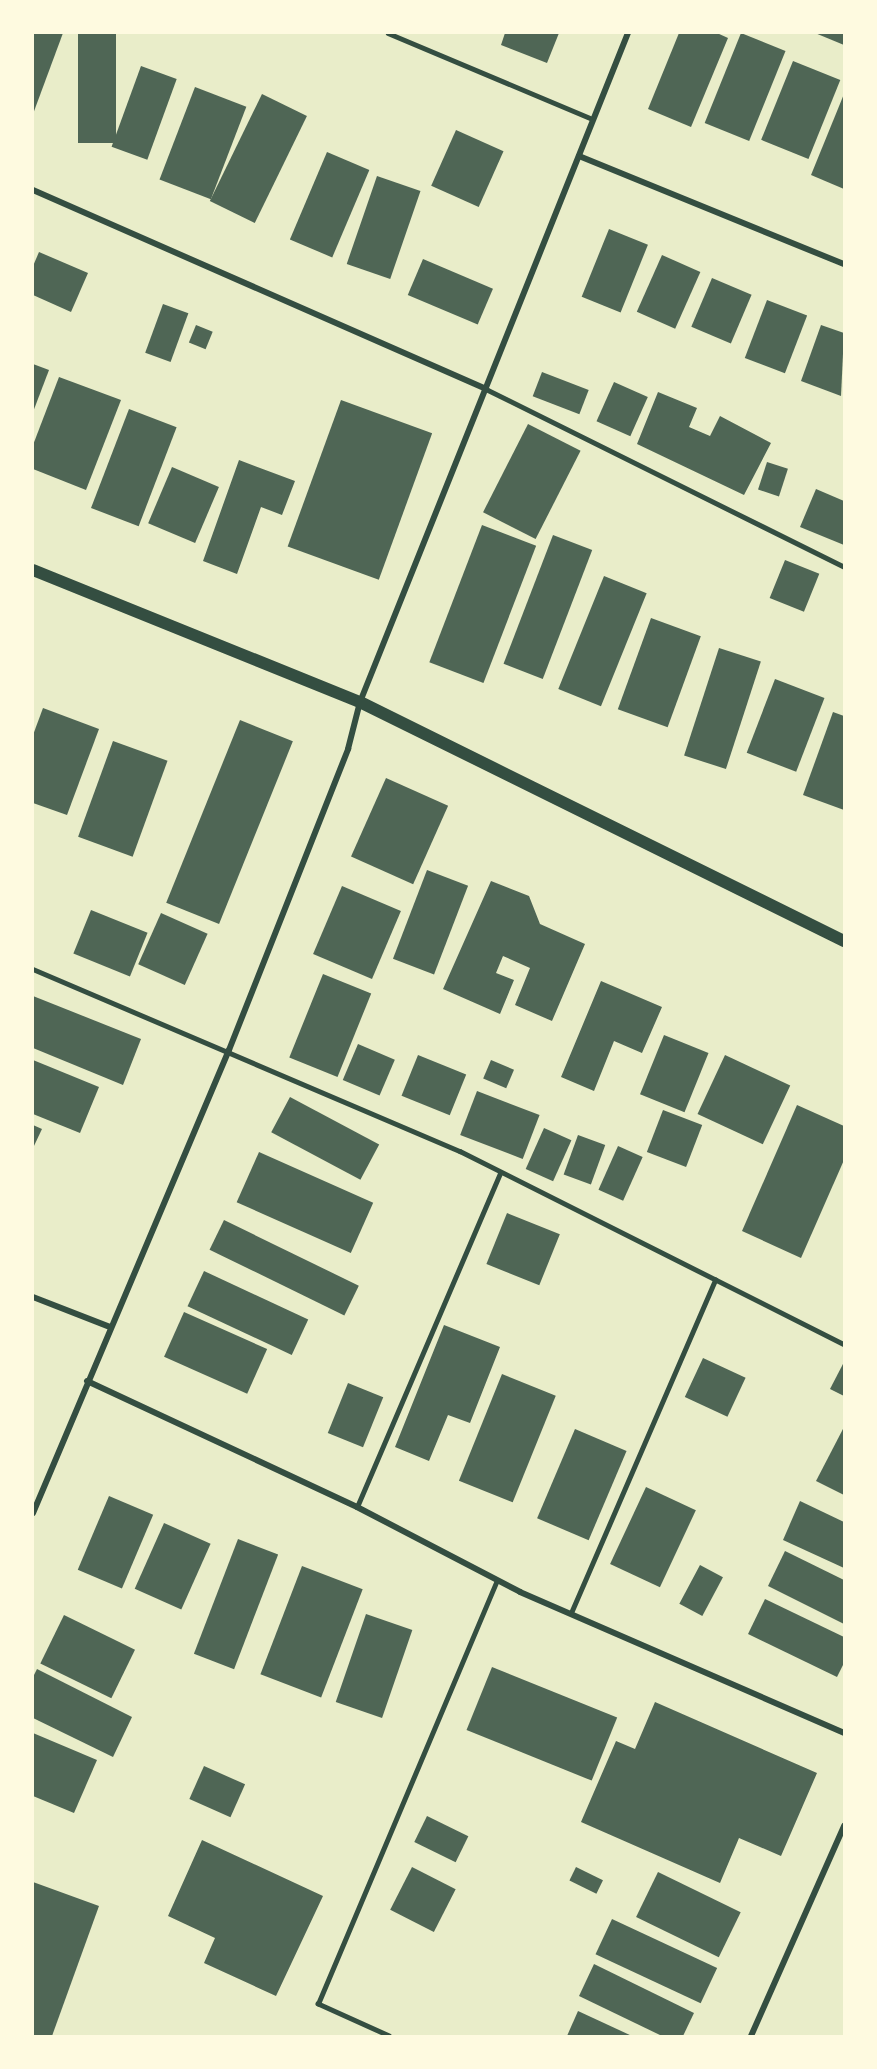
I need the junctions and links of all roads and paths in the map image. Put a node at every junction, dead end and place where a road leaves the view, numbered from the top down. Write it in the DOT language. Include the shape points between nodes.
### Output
graph roads {
  1 [pos="388,33"];
  2 [pos="628,33"];
  3 [pos="593,119"];
  4 [pos="579,156"];
  5 [pos="33,190"];
  6 [pos="844,264"];
  7 [pos="486,389"];
  8 [pos="844,567"];
  9 [pos="33,570"];
  10 [pos="360,702"];
  11 [pos="844,941"];
  12 [pos="33,969"];
  13 [pos="229,1050"];
  14 [pos="500,1173"];
  15 [pos="715,1280"];
  16 [pos="33,1297"];
  17 [pos="110,1327"];
  18 [pos="844,1344"];
  19 [pos="87,1381"];
  20 [pos="357,1508"];
  21 [pos="33,1513"];
  22 [pos="497,1580"];
  23 [pos="571,1613"];
  24 [pos="844,1733"];
  25 [pos="844,1826"];
  26 [pos="389,2036"];
  27 [pos="751,2036"];
  1 -- 3 [label="lane"];
  2 -- 3 [label="street"];
  3 -- 4 [label="street"];
  4 -- 6 [label="street"];
  4 -- 7 [label="street"];
  5 -- 7 [label="street"];
  7 -- 8 [label="lane"];
  7 -- 10 [label="street"];
  9 -- 10 [label="main road"];
  10 -- 11 [label="main road"];
  10 -- 13 [label="street" via="348,749"];
  12 -- 13 [label="lane"];
  13 -- 14 [label="lane" via="460,1151"];
  13 -- 17 [label="street"];
  14 -- 15 [label="lane"];
  14 -- 20 [label="lane"];
  15 -- 18 [label="lane"];
  15 -- 23 [label="lane"];
  16 -- 17 [label="street"];
  17 -- 19 [label="street"];
  19 -- 20 [label="street"];
  19 -- 21 [label="street"];
  20 -- 22 [label="street"];
  22 -- 23 [label="street"];
  22 -- 26 [label="lane" via="318,2004"];
  23 -- 24 [label="street"];
  25 -- 27 [label="street"];
}
